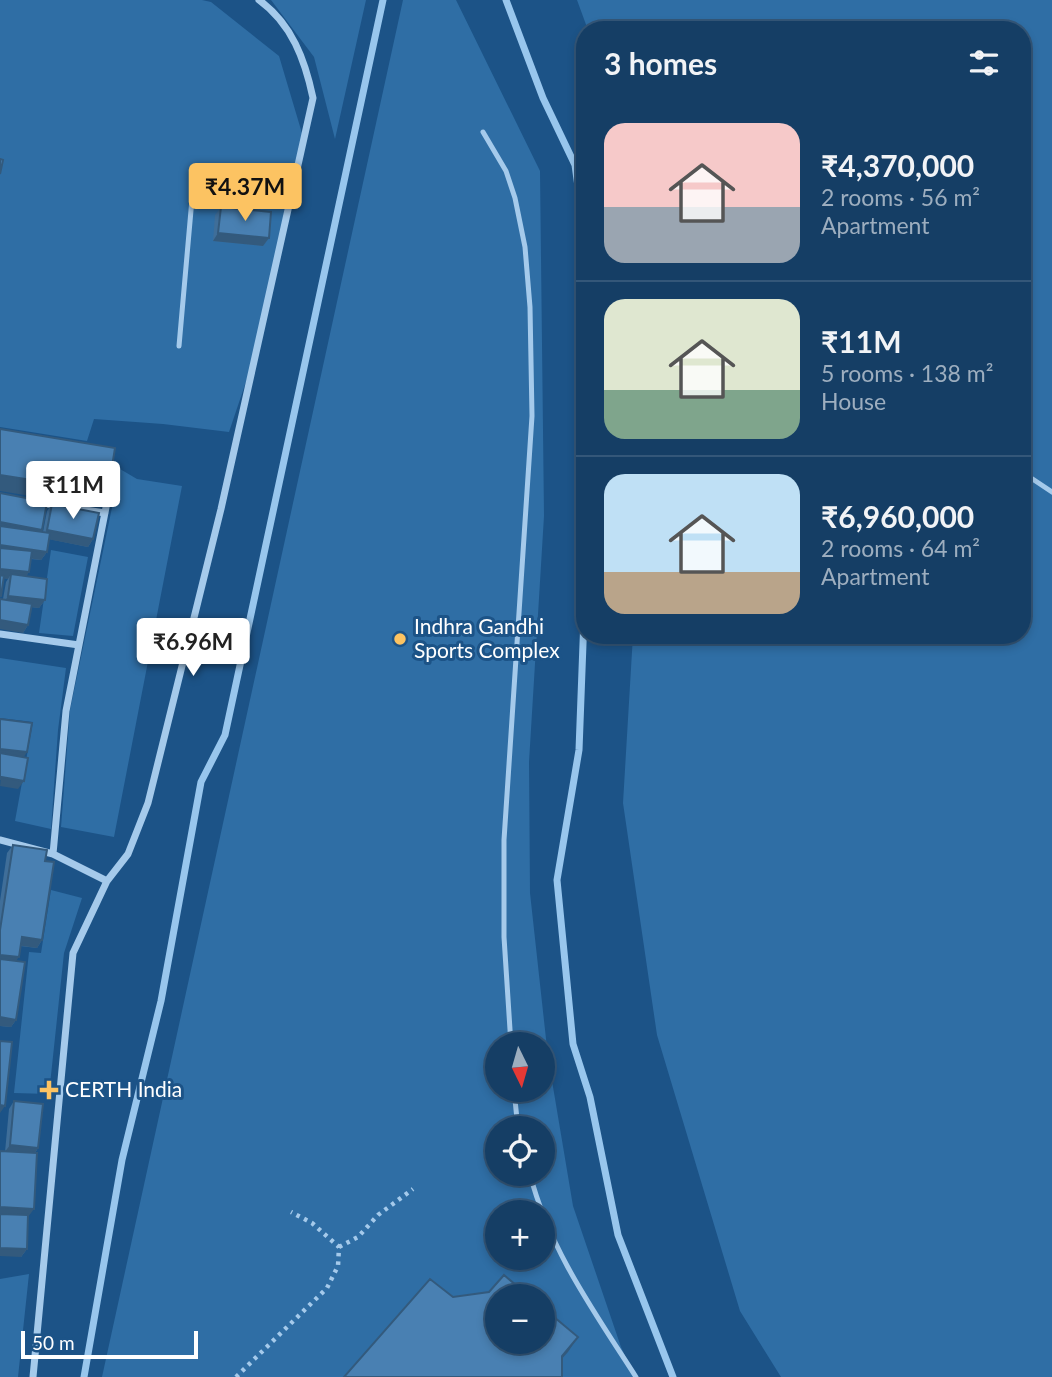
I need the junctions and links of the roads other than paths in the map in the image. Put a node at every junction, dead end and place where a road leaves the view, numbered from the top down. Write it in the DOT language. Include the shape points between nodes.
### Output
graph roads {
  1 [pos="258,0"];
  2 [pos="483,132"];
  3 [pos="293,193"];
  4 [pos="179,346"];
  5 [pos="104,456"];
  6 [pos="1031,478"];
  7 [pos="1052,492"];
  8 [pos="26,501"];
  9 [pos="106,513"];
  10 [pos="0,634"];
  11 [pos="79,645"];
  12 [pos="0,840"];
  13 [pos="53,854"];
  14 [pos="107,881"];
  15 [pos="510,1032"];
  16 [pos="533,1186"];
  17 [pos="33,1377"];
  18 [pos="636,1377"];
  1 -- 3 [label="street" via="294,37 313,98"];
  2 -- 15 [label="lane" via="506,171 515,198 530,307 532,416 504,840"];
  3 -- 4 [label="lane" via="216,182 196,191"];
  3 -- 14 [label="street" via="148,803 128,854"];
  5 -- 9 [label="street" via="111,467"];
  6 -- 7 [label="lane"];
  8 -- 9 [label="street"];
  9 -- 11 [label="street"];
  10 -- 11 [label="street"];
  11 -- 13 [label="street" via="66,711"];
  12 -- 13 [label="street"];
  13 -- 14 [label="street"];
  14 -- 17 [label="street" via="73,953"];
  16 -- 18 [label="lane" via="569,1273"];
}
